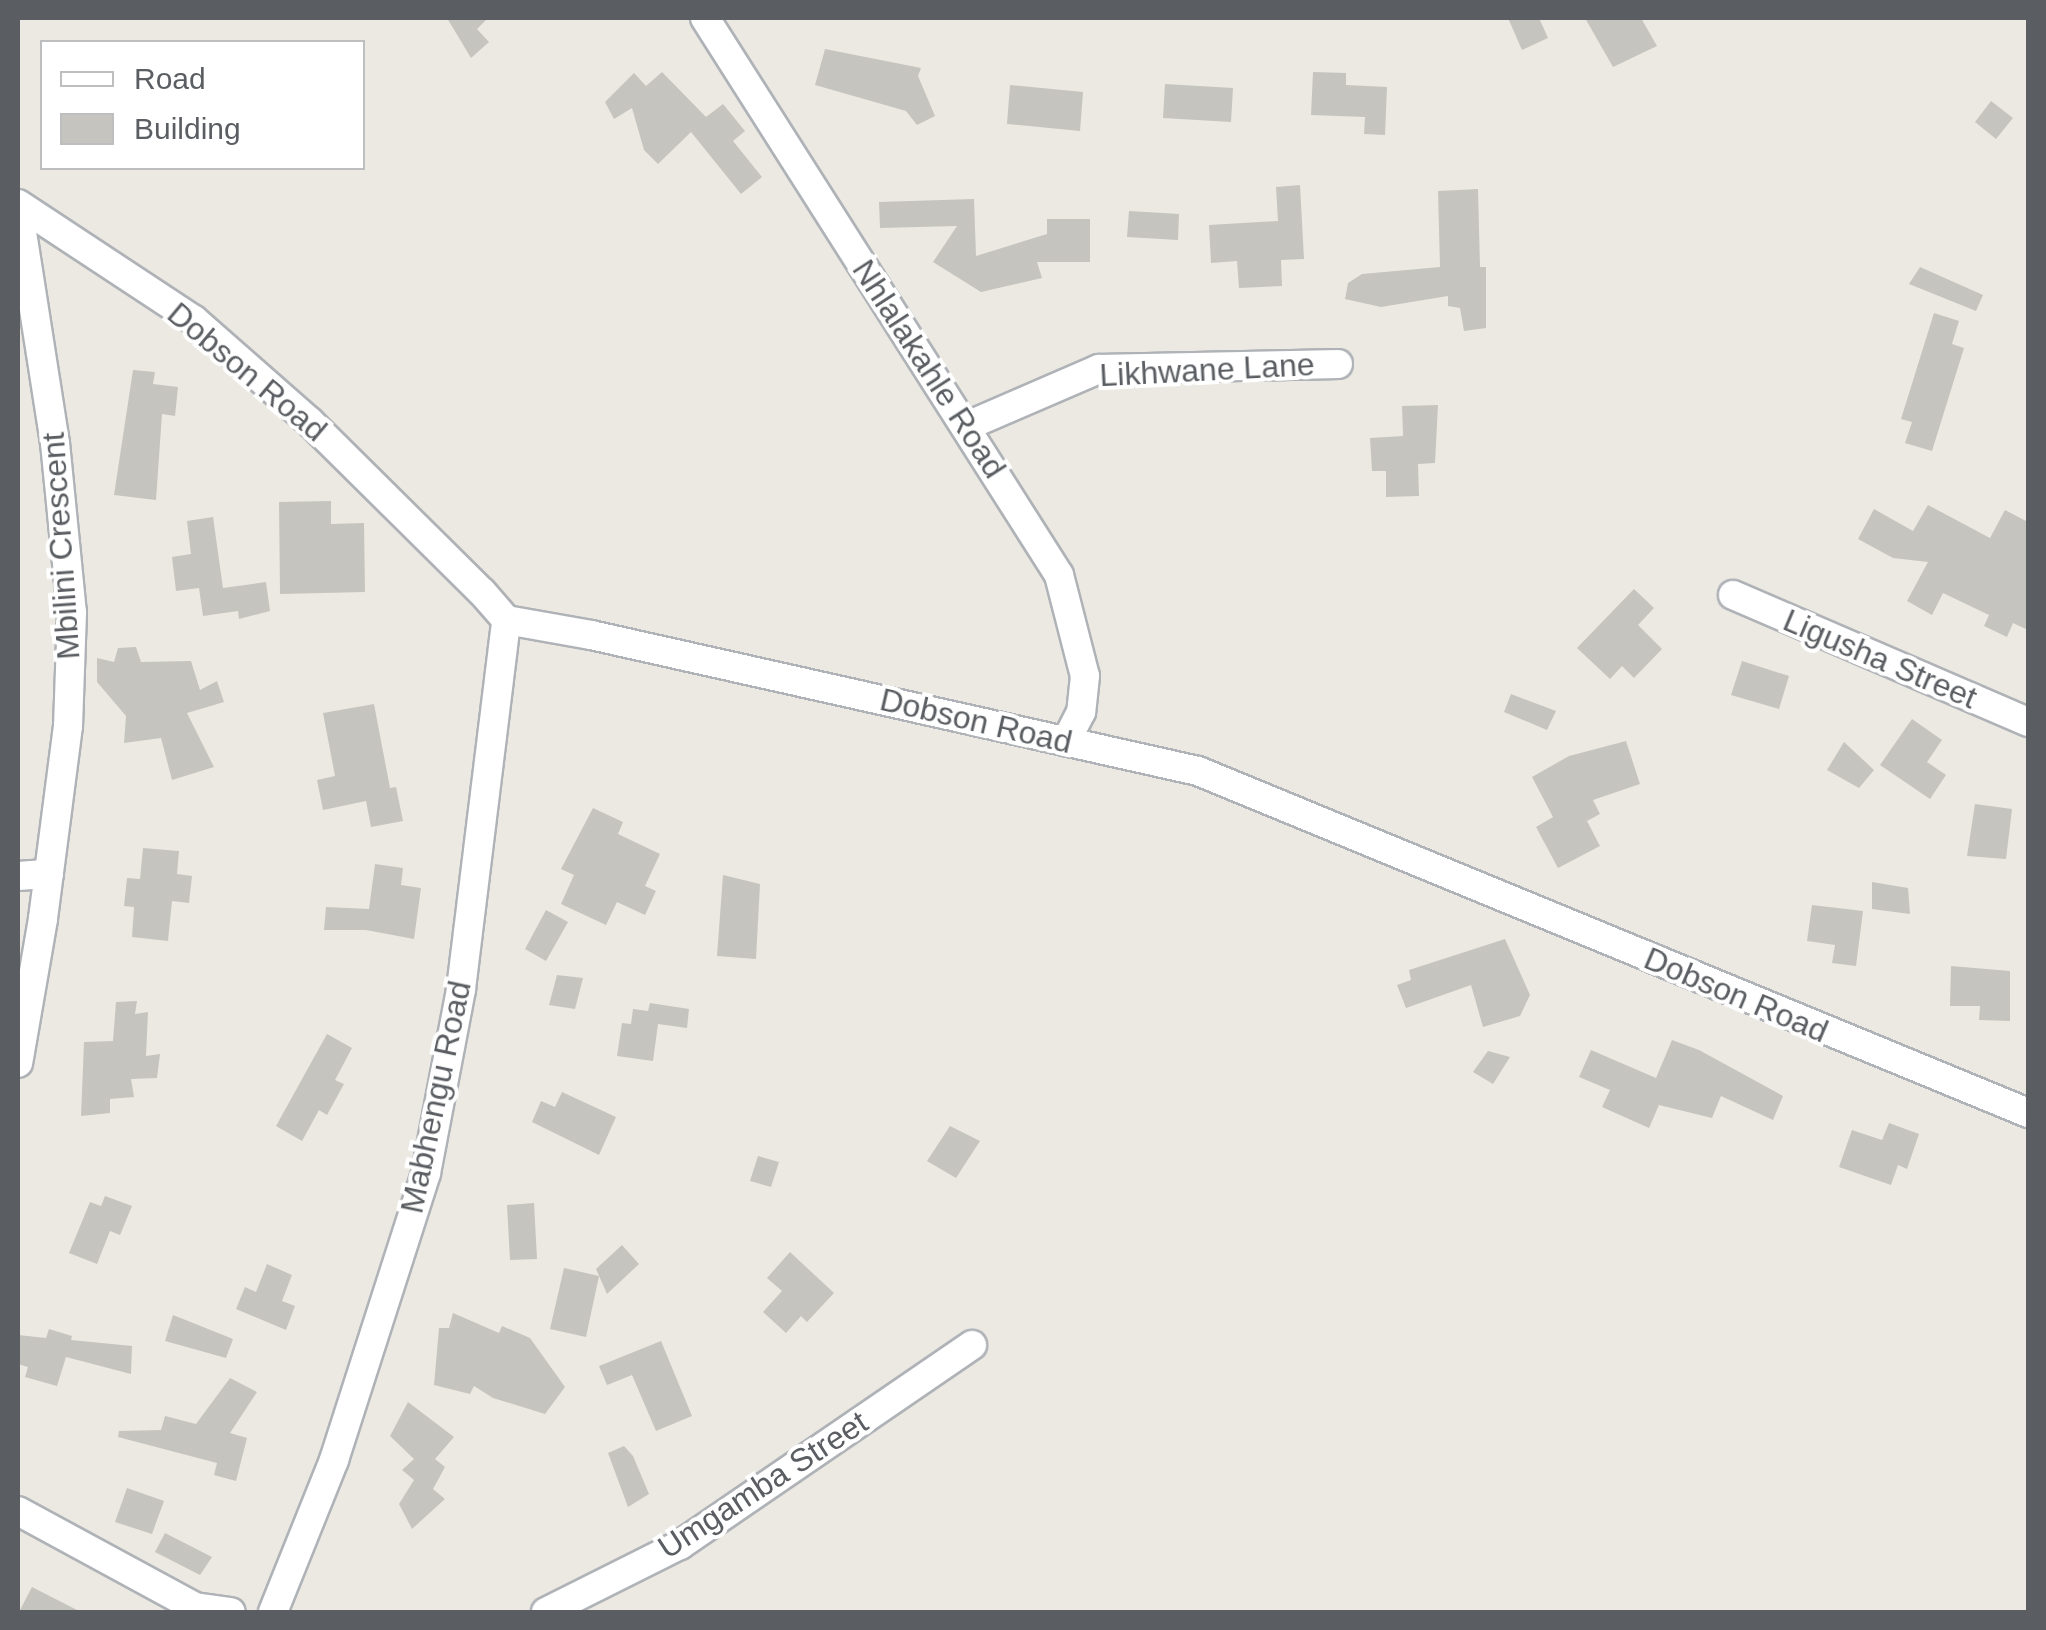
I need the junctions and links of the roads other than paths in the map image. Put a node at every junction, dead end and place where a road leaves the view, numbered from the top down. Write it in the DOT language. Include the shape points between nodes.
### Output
graph roads {
  1 [pos="705,18"];
  2 [pos="18,206"];
  3 [pos="1338,364"];
  4 [pos="967,426"];
  5 [pos="1733,595"];
  6 [pos="506,620"];
  7 [pos="2028,722"];
  8 [pos="1066,740"];
  9 [pos="49,874"];
  10 [pos="18,876"];
  11 [pos="18,1062"];
  12 [pos="2028,1113"];
  13 [pos="972,1345"];
  14 [pos="18,1511"];
  15 [pos="231,1612"];
  16 [pos="273,1612"];
  17 [pos="546,1612"];
  1 -- 4 [label="street, Nhlalakahle Road"];
  2 -- 6 [label="street, Dobson Road" via="194,320 309,421"];
  2 -- 9 [label="street, Mbilini Crescent" via="55,443 72,612 68,726"];
  3 -- 4 [label="street, Likhwane Lane" via="1099,370"];
  4 -- 8 [label="street, Nhlalakahle Road" via="1059,575 1085,676 1081,712"];
  5 -- 7 [label="street, Ligusha Street"];
  6 -- 8 [label="street, Dobson Road"];
  6 -- 16 [label="street, Mabhengu Road" via="461,989 426,1173 334,1460"];
  8 -- 12 [label="street, Dobson Road" via="1198,771"];
  9 -- 10 [label="street"];
  9 -- 11 [label="street, Mbilini Crescent"];
  13 -- 17 [label="street, Umgamba Street" via="680,1545"];
  14 -- 15 [label="street" via="195,1607"];
}
